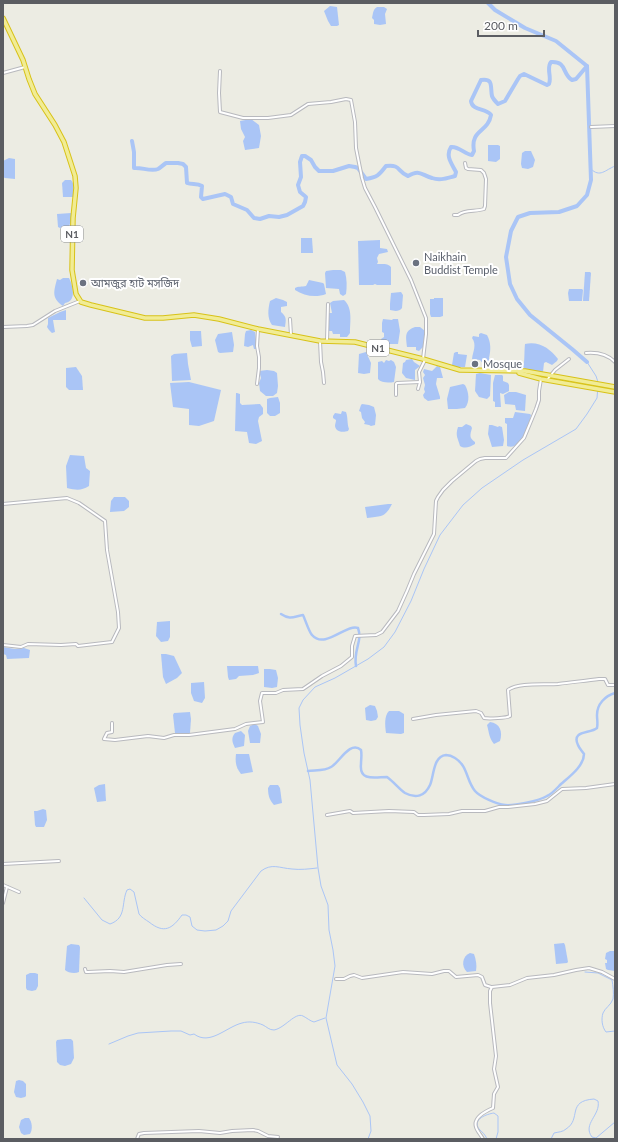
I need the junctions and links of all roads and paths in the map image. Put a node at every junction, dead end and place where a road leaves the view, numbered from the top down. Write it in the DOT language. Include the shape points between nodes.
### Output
graph roads {
  1 [pos="3,18"];
  2 [pos="26,67"];
  3 [pos="220,71"];
  4 [pos="3,73"];
  5 [pos="615,126"];
  6 [pos="591,128"];
  7 [pos="465,163"];
  8 [pos="454,215"];
  9 [pos="80,301"];
  10 [pos="328,304"];
  11 [pos="290,319"];
  12 [pos="3,327"];
  13 [pos="258,329"];
  14 [pos="291,335"];
  15 [pos="320,341"];
  16 [pos="327,341"];
  17 [pos="586,353"];
  18 [pos="424,359"];
  19 [pos="569,359"];
  20 [pos="615,362"];
  21 [pos="516,371"];
  22 [pos="550,375"];
  23 [pos="541,379"];
  24 [pos="547,380"];
  25 [pos="420,382"];
  26 [pos="324,383"];
  27 [pos="257,384"];
  28 [pos="613,387"];
  29 [pos="418,389"];
  30 [pos="615,392"];
  31 [pos="396,395"];
  32 [pos="3,504"];
  33 [pos="3,645"];
  34 [pos="615,685"];
  35 [pos="413,719"];
  36 [pos="112,722"];
  37 [pos="615,784"];
  38 [pos="327,815"];
  39 [pos="59,861"];
  40 [pos="3,864"];
  41 [pos="3,885"];
  42 [pos="7,887"];
  43 [pos="19,892"];
  44 [pos="3,903"];
  45 [pos="181,964"];
  46 [pos="85,969"];
  47 [pos="336,979"];
  48 [pos="615,979"];
  49 [pos="492,987"];
  50 [pos="278,1137"];
  51 [pos="137,1139"];
  52 [pos="483,1139"];
  1 -- 2 [label="highway, N1"];
  2 -- 4 [label="street"];
  2 -- 9 [label="highway, N1" via="35,94 64,142 75,176 72,270 76,294"];
  3 -- 18 [label="street" via="220,112 243,118 291,115 308,104 351,100 356,148 365,188 424,310 427,325"];
  5 -- 6 [label="street"];
  7 -- 8 [label="street" via="466,168 481,170 484,173 485,206 479,211"];
  9 -- 12 [label="street" via="55,311 33,324"];
  9 -- 13 [label="highway, N1" via="145,318 194,314"];
  10 -- 16 [label="street"];
  11 -- 14 [label="street"];
  13 -- 14 [label="highway, N1"];
  13 -- 27 [label="street"];
  14 -- 15 [label="highway, N1"];
  15 -- 16 [label="highway, N1"];
  15 -- 26 [label="street"];
  16 -- 18 [label="highway, N1" via="355,342"];
  17 -- 20 [label="street" via="604,354"];
  18 -- 21 [label="highway, N1" via="460,370"];
  18 -- 25 [label="street" via="419,372"];
  19 -- 22 [label="street"];
  21 -- 22 [label="highway, N1"];
  21 -- 23 [label="highway, N1"];
  22 -- 24 [label="street"];
  22 -- 28 [label="highway, N1"];
  23 -- 24 [label="highway, N1"];
  23 -- 36 [label="street" via="536,409 524,438 506,458 484,458 476,461 440,493 436,501 434,534 398,611 382,632 355,636 352,657 341,666 303,688 262,693 260,701 263,722 246,724 235,729 189,735 174,734 164,738 148,736 104,739 107,733 112,732"];
  24 -- 30 [label="highway, N1"];
  25 -- 29 [label="street"];
  25 -- 31 [label="street" via="397,382"];
  32 -- 33 [label="street" via="67,498 106,521 107,550 119,628 112,642 101,644"];
  34 -- 35 [label="street" via="608,685 605,679 523,685 508,690 508,717 488,719 476,712"];
  37 -- 38 [label="street" via="562,789 547,800 536,804 500,807 486,811 424,815 414,812 350,811"];
  39 -- 40 [label="street"];
  41 -- 42 [label="street"];
  42 -- 43 [label="street"];
  42 -- 44 [label="street"];
  45 -- 46 [label="street" via="124,972 86,972"];
  47 -- 49 [label="street" via="354,975 362,978 403,972 432,974 449,970 456,977 478,975 485,984"];
  48 -- 49 [label="street" via="589,968 527,978 510,985"];
  49 -- 52 [label="street" via="490,1002 496,1056 494,1069 498,1087 494,1094 493,1108 484,1112 477,1120 476,1126"];
  50 -- 51 [label="street" via="253,1130 220,1133 144,1133 139,1134"];
}
